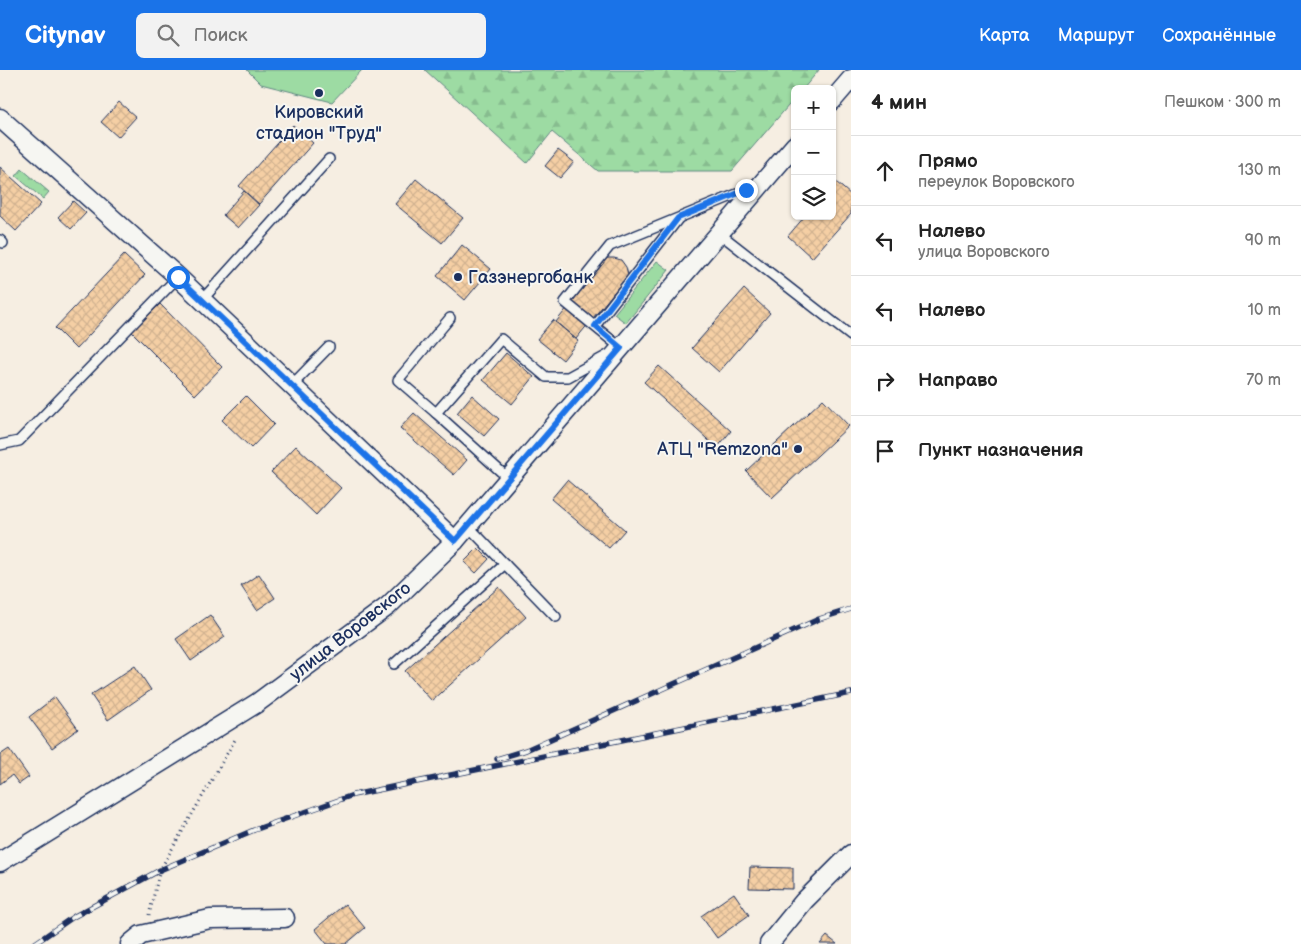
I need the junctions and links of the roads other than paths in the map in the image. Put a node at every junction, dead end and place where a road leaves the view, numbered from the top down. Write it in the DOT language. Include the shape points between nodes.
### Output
graph roads {
  1 [pos="851,79"];
  2 [pos="836,96"];
  3 [pos="0,118"];
  4 [pos="791,149"];
  5 [pos="330,159"];
  6 [pos="761,184"];
  7 [pos="678,218"];
  8 [pos="719,233"];
  9 [pos="178,277"];
  10 [pos="202,300"];
  11 [pos="450,318"];
  12 [pos="595,326"];
  13 [pos="850,336"];
  14 [pos="329,347"];
  15 [pos="621,348"];
  16 [pos="292,385"];
  17 [pos="436,413"];
  18 [pos="0,445"];
  19 [pos="509,479"];
  20 [pos="468,526"];
  21 [pos="455,541"];
  22 [pos="505,564"];
  23 [pos="556,617"];
  24 [pos="394,664"];
  25 [pos="851,854"];
  26 [pos="0,862"];
  27 [pos="285,918"];
  28 [pos="136,940"];
  29 [pos="769,944"];
  1 -- 2 [label="street"];
  3 -- 9 [label="street"];
  4 -- 6 [label="street, улица Воровского"];
  5 -- 10 [label="lane"];
  6 -- 7 [label="lane"];
  6 -- 8 [label="street, улица Воровского"];
  7 -- 12 [label="lane"];
  7 -- 12 [label="lane" via="610,246 565,302"];
  8 -- 13 [label="lane"];
  8 -- 15 [label="street, улица Воровского"];
  9 -- 10 [label="street"];
  9 -- 18 [label="lane" via="19,442"];
  10 -- 16 [label="street"];
  11 -- 17 [label="lane" via="398,380"];
  12 -- 15 [label="lane"];
  14 -- 16 [label="lane"];
  15 -- 17 [label="lane" via="568,377 546,377 501,339"];
  15 -- 19 [label="street, улица Воровского"];
  16 -- 21 [label="street"];
  17 -- 19 [label="lane"];
  19 -- 20 [label="street, улица Воровского"];
  20 -- 21 [label="street, улица Воровского"];
  20 -- 22 [label="lane"];
  21 -- 26 [label="street, улица Воровского" via="388,606 257,703"];
  22 -- 23 [label="lane"];
  22 -- 24 [label="lane"];
  25 -- 29 [label="street" via="804,901"];
  27 -- 28 [label="street" via="210,919"];
}
